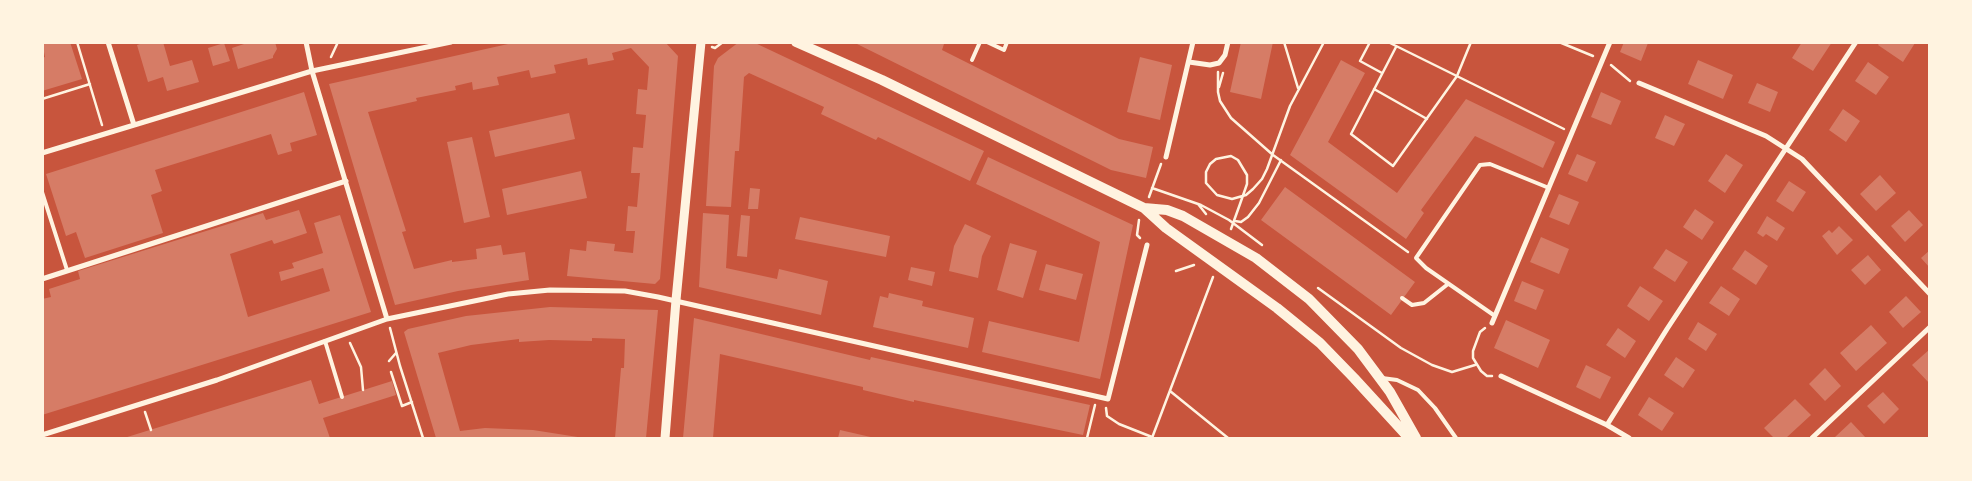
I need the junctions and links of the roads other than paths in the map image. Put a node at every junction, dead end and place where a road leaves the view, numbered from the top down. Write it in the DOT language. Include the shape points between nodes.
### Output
graph roads {
  1 [pos="108,42"];
  2 [pos="306,42"];
  3 [pos="451,42"];
  4 [pos="701,42"];
  5 [pos="796,42"];
  6 [pos="980,42"];
  7 [pos="987,42"];
  8 [pos="1007,42"];
  9 [pos="1193,42"];
  10 [pos="1228,42"];
  11 [pos="1610,42"];
  12 [pos="1856,42"];
  13 [pos="972,60"];
  14 [pos="1189,62"];
  15 [pos="312,71"];
  16 [pos="1639,82"];
  17 [pos="134,125"];
  18 [pos="1786,148"];
  19 [pos="42,153"];
  20 [pos="1166,157"];
  21 [pos="346,181"];
  22 [pos="1549,188"];
  23 [pos="42,192"];
  24 [pos="1144,208"];
  25 [pos="1147,245"];
  26 [pos="67,270"];
  27 [pos="42,279"];
  28 [pos="1448,284"];
  29 [pos="1930,294"];
  30 [pos="1402,298"];
  31 [pos="676,300"];
  32 [pos="1495,316"];
  33 [pos="388,319"];
  34 [pos="1492,323"];
  35 [pos="1930,327"];
  36 [pos="325,341"];
  37 [pos="1501,376"];
  38 [pos="1380,377"];
  39 [pos="342,397"];
  40 [pos="1607,425"];
  41 [pos="42,435"];
  42 [pos="665,438"];
  43 [pos="1409,438"];
  44 [pos="1416,438"];
  45 [pos="1456,438"];
  46 [pos="1629,438"];
  47 [pos="1812,438"];
  1 -- 17 [label="street"];
  2 -- 15 [label="street"];
  3 -- 15 [label="street"];
  4 -- 31 [label="street"];
  5 -- 24 [label="main road" via="882,80"];
  6 -- 13 [label="lane"];
  7 -- 8 [label="lane" via="1004,50"];
  9 -- 14 [label="street"];
  10 -- 14 [label="street" via="1219,63"];
  11 -- 22 [label="street"];
  12 -- 18 [label="street"];
  14 -- 20 [label="street"];
  15 -- 17 [label="street"];
  15 -- 21 [label="street"];
  16 -- 18 [label="street" via="1766,136"];
  17 -- 19 [label="street"];
  18 -- 29 [label="street" via="1802,159"];
  18 -- 40 [label="street"];
  21 -- 26 [label="street"];
  21 -- 33 [label="street"];
  22 -- 28 [label="lane" via="1490,164 1480,165 1416,258"];
  22 -- 32 [label="street"];
  23 -- 26 [label="lane"];
  24 -- 38 [label="main road" via="1167,210 1183,216 1256,258 1309,299 1358,349"];
  24 -- 43 [label="main road" via="1320,343"];
  25 -- 31 [label="street" via="1108,398"];
  26 -- 27 [label="street"];
  28 -- 30 [label="lane" via="1424,303 1412,305"];
  28 -- 32 [label="lane"];
  31 -- 33 [label="street" via="625,291 550,290 508,294"];
  31 -- 42 [label="street"];
  32 -- 34 [label="street"];
  33 -- 36 [label="street"];
  35 -- 47 [label="street"];
  36 -- 39 [label="lane"];
  36 -- 41 [label="street" via="224,378"];
  37 -- 40 [label="street"];
  38 -- 44 [label="main road"];
  38 -- 45 [label="lane" via="1397,380 1418,390"];
  40 -- 46 [label="street"];
}
